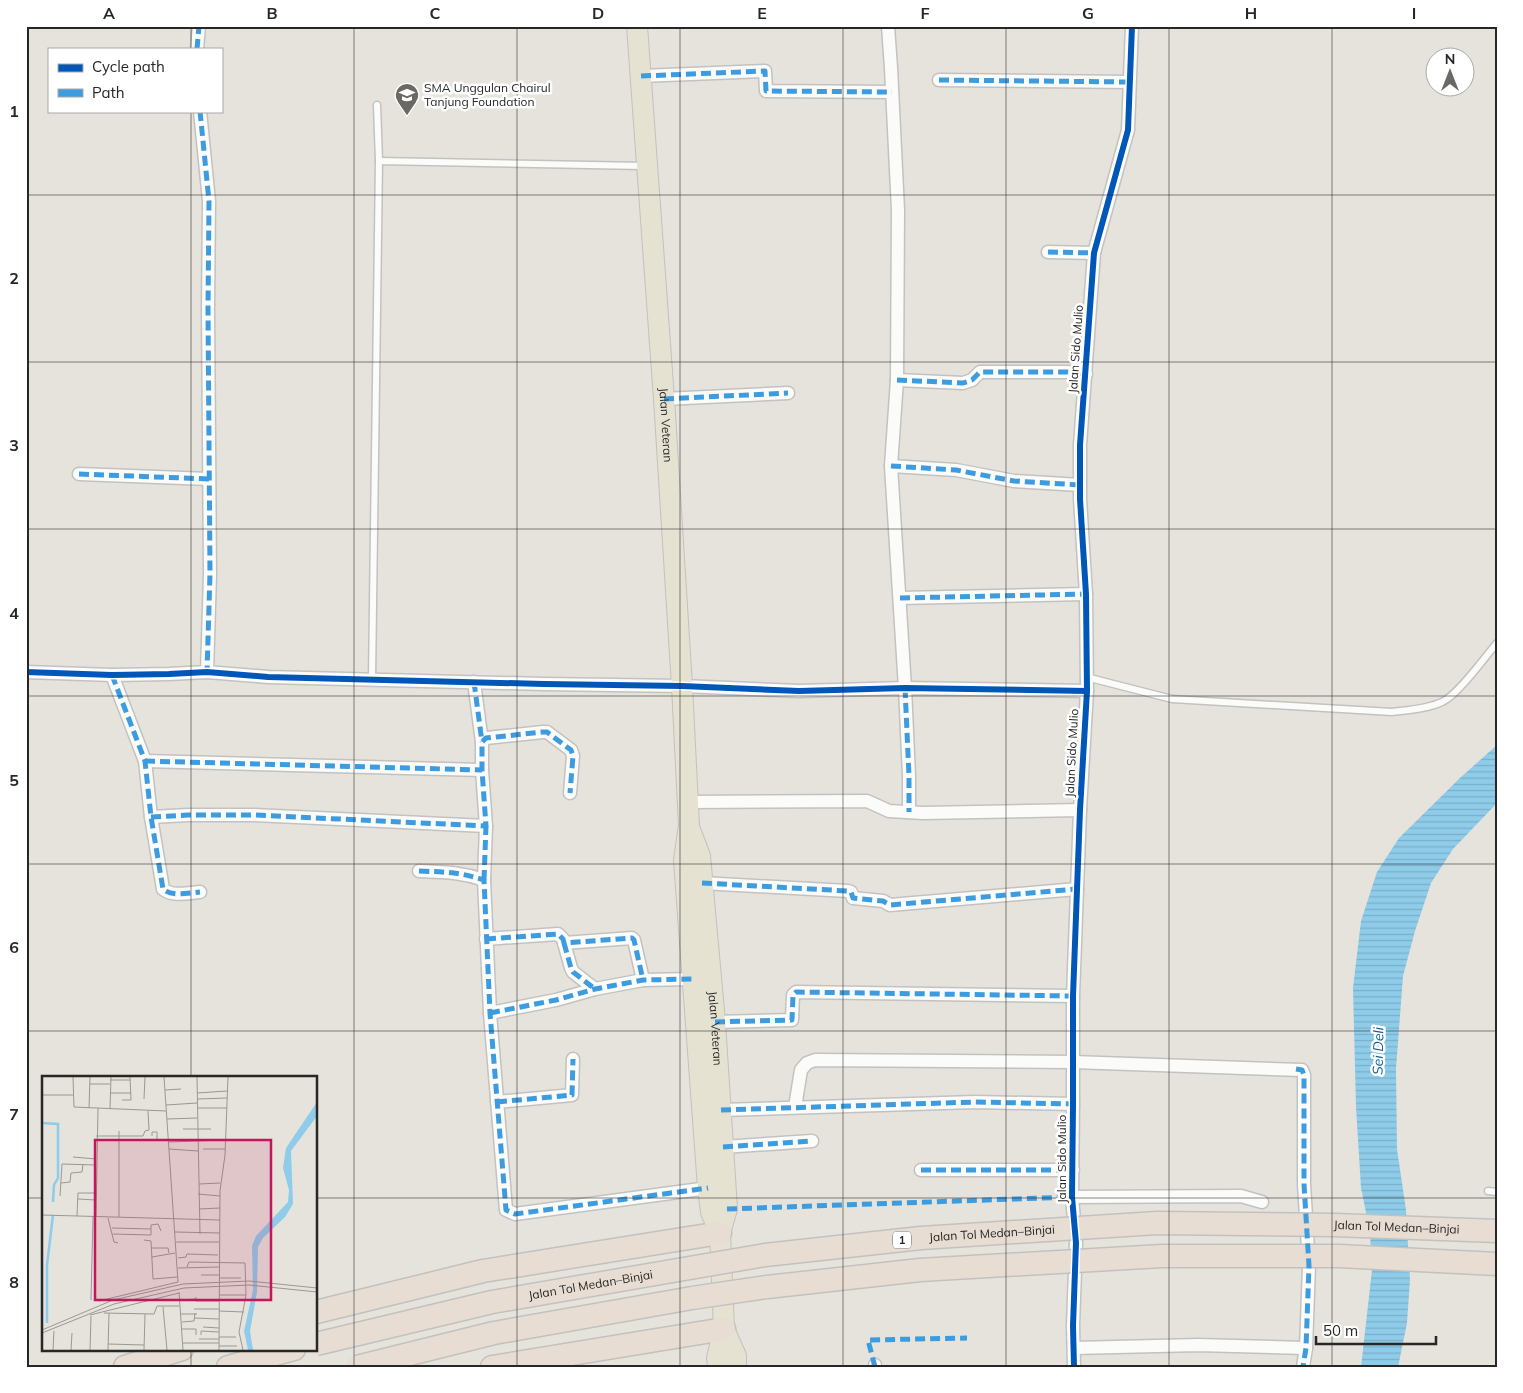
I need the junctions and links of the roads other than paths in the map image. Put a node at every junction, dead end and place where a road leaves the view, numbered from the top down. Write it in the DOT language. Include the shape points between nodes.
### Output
graph roads {
  1 [pos="198,26"];
  2 [pos="637,26"];
  3 [pos="888,26"];
  4 [pos="1132,26"];
  5 [pos="197,48"];
  6 [pos="641,76"];
  7 [pos="939,80"];
  8 [pos="1130,82"];
  9 [pos="892,92"];
  10 [pos="377,105"];
  11 [pos="200,112"];
  12 [pos="379,161"];
  13 [pos="647,166"];
  14 [pos="1048,252"];
  15 [pos="1094,253"];
  16 [pos="1086,374"];
  17 [pos="897,380"];
  18 [pos="788,393"];
  19 [pos="664,399"];
  20 [pos="891,466"];
  21 [pos="79,474"];
  22 [pos="208,479"];
  23 [pos="1080,484"];
  24 [pos="1086,594"];
  25 [pos="900,598"];
  26 [pos="1497,643"];
  27 [pos="26,672"];
  28 [pos="207,672"];
  29 [pos="112,675"];
  30 [pos="1086,677"];
  31 [pos="372,680"];
  32 [pos="474,682"];
  33 [pos="682,686"];
  34 [pos="905,688"];
  35 [pos="1087,691"];
  36 [pos="482,742"];
  37 [pos="145,761"];
  38 [pos="482,770"];
  39 [pos="570,792"];
  40 [pos="688,802"];
  41 [pos="1080,810"];
  42 [pos="909,812"];
  43 [pos="151,817"];
  44 [pos="689,825"];
  45 [pos="486,826"];
  46 [pos="419,871"];
  47 [pos="484,880"];
  48 [pos="702,883"];
  49 [pos="1077,889"];
  50 [pos="200,892"];
  51 [pos="486,939"];
  52 [pos="564,943"];
  53 [pos="693,979"];
  54 [pos="643,980"];
  55 [pos="595,988"];
  56 [pos="1073,996"];
  57 [pos="490,1013"];
  58 [pos="715,1022"];
  59 [pos="573,1059"];
  60 [pos="1073,1062"];
  61 [pos="497,1102"];
  62 [pos="1074,1104"];
  63 [pos="795,1107"];
  64 [pos="721,1110"];
  65 [pos="812,1141"];
  66 [pos="723,1147"];
  67 [pos="921,1170"];
  68 [pos="1073,1170"];
  69 [pos="708,1188"];
  70 [pos="1488,1191"];
  71 [pos="1497,1192"];
  72 [pos="1072,1197"];
  73 [pos="1262,1202"];
  74 [pos="1497,1231"];
  75 [pos="720,1233"];
  76 [pos="1497,1264"];
  77 [pos="318,1312"];
  78 [pos="724,1329"];
  79 [pos="318,1344"];
  80 [pos="1074,1348"];
  81 [pos="1306,1348"];
  82 [pos="179,1350"];
  83 [pos="290,1350"];
  84 [pos="125,1367"];
  85 [pos="228,1367"];
  86 [pos="357,1367"];
  87 [pos="492,1367"];
  88 [pos="718,1367"];
  89 [pos="736,1367"];
  90 [pos="1074,1367"];
  91 [pos="1303,1367"];
  1 -- 5 [label="street"];
  2 -- 6 [label="main road, Jalan Veteran"];
  3 -- 9 [label="street"];
  4 -- 8 [label="street, Jalan Sido Mulio"];
  6 -- 9 [label="street" via="765,71 766,91"];
  6 -- 13 [label="main road, Jalan Veteran"];
  7 -- 8 [label="street"];
  8 -- 15 [label="street, Jalan Sido Mulio" via="1128,130"];
  9 -- 17 [label="street" via="898,210"];
  10 -- 12 [label="lane"];
  11 -- 22 [label="street" via="209,201"];
  12 -- 13 [label="lane"];
  12 -- 31 [label="lane"];
  13 -- 19 [label="main road, Jalan Veteran"];
  14 -- 15 [label="street"];
  15 -- 16 [label="street, Jalan Sido Mulio"];
  16 -- 17 [label="street" via="980,372 972,380 963,382"];
  16 -- 23 [label="street, Jalan Sido Mulio"];
  17 -- 20 [label="street"];
  18 -- 19 [label="street"];
  19 -- 33 [label="main road, Jalan Veteran"];
  20 -- 23 [label="street" via="956,470 1014,481"];
  20 -- 25 [label="street"];
  21 -- 22 [label="street"];
  22 -- 28 [label="street"];
  23 -- 24 [label="street, Jalan Sido Mulio"];
  24 -- 25 [label="street"];
  24 -- 30 [label="street, Jalan Sido Mulio"];
  25 -- 34 [label="street"];
  26 -- 30 [label="lane" via="1452,695 1442,702 1392,712 1172,699"];
  27 -- 29 [label="street"];
  28 -- 29 [label="street"];
  28 -- 31 [label="street"];
  29 -- 37 [label="street"];
  30 -- 35 [label="street, Jalan Sido Mulio"];
  31 -- 32 [label="street"];
  32 -- 33 [label="street"];
  32 -- 36 [label="street"];
  33 -- 34 [label="street" via="799,691"];
  33 -- 40 [label="main road, Jalan Veteran"];
  34 -- 35 [label="street"];
  34 -- 42 [label="street"];
  35 -- 41 [label="street, Jalan Sido Mulio"];
  36 -- 38 [label="street"];
  36 -- 39 [label="street" via="486,738 547,732 574,756"];
  37 -- 38 [label="street"];
  37 -- 43 [label="street"];
  38 -- 45 [label="street"];
  40 -- 42 [label="street" via="867,801 889,811"];
  40 -- 44 [label="main road, Jalan Veteran"];
  41 -- 42 [label="street"];
  41 -- 49 [label="street, Jalan Sido Mulio"];
  43 -- 45 [label="street" via="254,815"];
  43 -- 50 [label="street" via="163,889 167,893"];
  44 -- 48 [label="main road, Jalan Veteran" via="700,856"];
  44 -- 53 [label="main road, Jalan Veteran" via="684,860"];
  45 -- 47 [label="street"];
  46 -- 47 [label="street" via="467,874"];
  47 -- 51 [label="street"];
  48 -- 49 [label="street" via="848,890 853,898 890,904"];
  48 -- 58 [label="main road, Jalan Veteran"];
  49 -- 56 [label="street, Jalan Sido Mulio"];
  51 -- 52 [label="street" via="558,934"];
  51 -- 57 [label="street"];
  52 -- 54 [label="street" via="632,938"];
  52 -- 55 [label="street" via="571,968"];
  53 -- 54 [label="street"];
  53 -- 69 [label="main road, Jalan Veteran"];
  54 -- 55 [label="street"];
  55 -- 57 [label="street" via="556,1000"];
  56 -- 58 [label="street" via="796,992 792,1020"];
  56 -- 60 [label="street, Jalan Sido Mulio"];
  57 -- 61 [label="street"];
  58 -- 64 [label="main road, Jalan Veteran"];
  59 -- 61 [label="street" via="574,1094"];
  60 -- 62 [label="street, Jalan Sido Mulio"];
  60 -- 63 [label="street" via="815,1060 801,1070"];
  60 -- 81 [label="street" via="1302,1070 1309,1266"];
  61 -- 69 [label="street" via="506,1210 509,1213"];
  62 -- 63 [label="street" via="975,1102"];
  62 -- 68 [label="street, Jalan Sido Mulio"];
  63 -- 64 [label="street"];
  64 -- 66 [label="main road, Jalan Veteran"];
  65 -- 66 [label="street"];
  66 -- 75 [label="main road, Jalan Veteran" via="727,1209"];
  67 -- 68 [label="street"];
  68 -- 72 [label="street, Jalan Sido Mulio"];
  69 -- 75 [label="main road, Jalan Veteran" via="711,1212"];
  70 -- 71 [label="lane"];
  72 -- 73 [label="street" via="1241,1196"];
  72 -- 80 [label="street, Jalan Sido Mulio" via="1076,1243"];
  74 -- 79 [label="highway, Jalan Tol Medan–Binjai / 1, bridge" via="1156,1223 921,1238 765,1255 501,1300"];
  75 -- 77 [label="highway" via="483,1271"];
  75 -- 78 [label="main road, Jalan Veteran, bridge"];
  76 -- 86 [label="highway, bridge" via="1339,1256 1162,1256 920,1270 692,1298 494,1333"];
  78 -- 87 [label="highway"];
  78 -- 88 [label="main road, Jalan Veteran"];
  78 -- 89 [label="main road, Jalan Veteran" via="736,1356"];
  80 -- 81 [label="street" via="1198,1345"];
  80 -- 90 [label="street, Jalan Sido Mulio"];
  81 -- 91 [label="street"];
  82 -- 84 [label="highway"];
  83 -- 85 [label="highway"];
}
